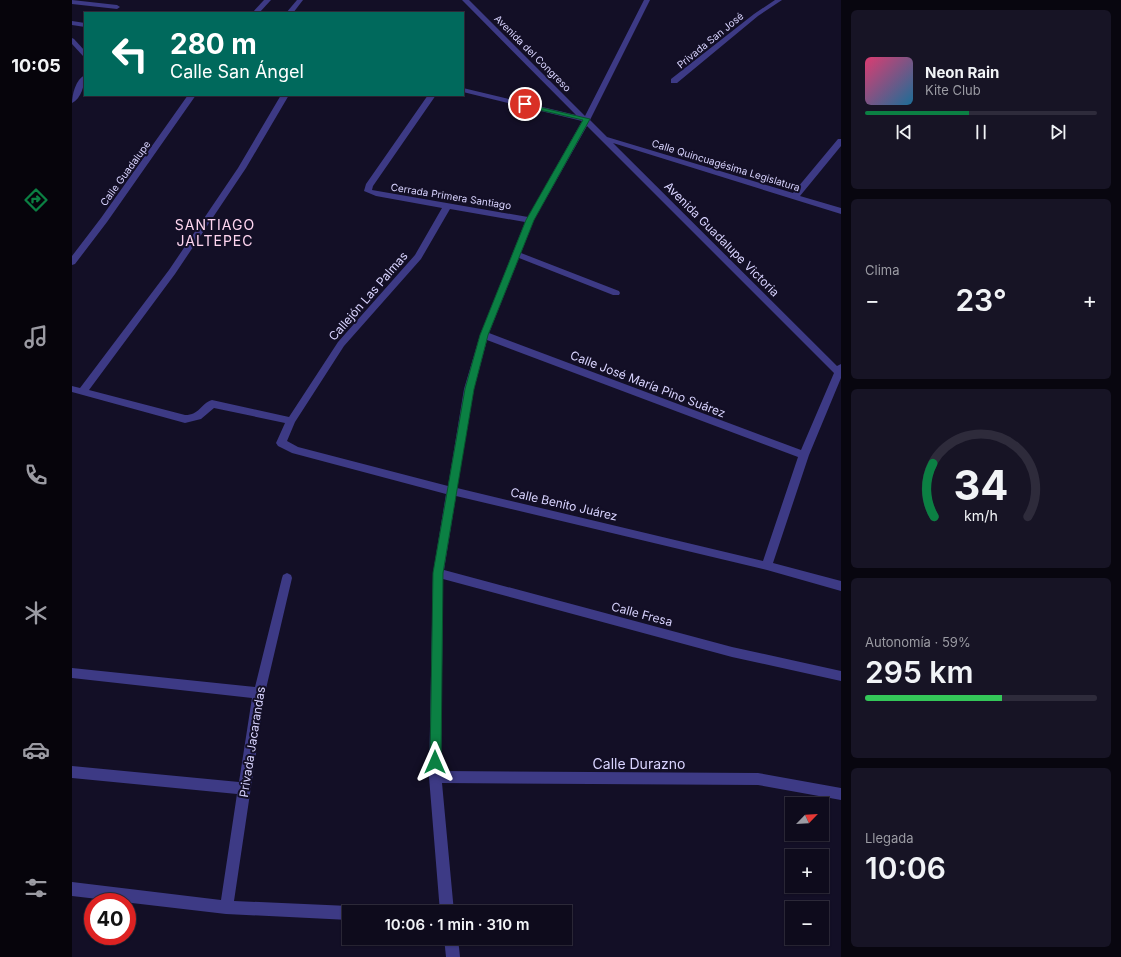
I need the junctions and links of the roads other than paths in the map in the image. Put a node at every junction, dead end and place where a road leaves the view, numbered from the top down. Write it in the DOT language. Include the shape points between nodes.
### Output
graph roads {
  1 [pos="268,0"];
  2 [pos="300,0"];
  3 [pos="465,0"];
  4 [pos="647,0"];
  5 [pos="779,0"];
  6 [pos="72,2"];
  7 [pos="117,7"];
  8 [pos="256,12"];
  9 [pos="289,12"];
  10 [pos="72,23"];
  11 [pos="84,25"];
  12 [pos="72,40"];
  13 [pos="84,54"];
  14 [pos="84,79"];
  15 [pos="674,82"];
  16 [pos="464,90"];
  17 [pos="191,96"];
  18 [pos="284,96"];
  19 [pos="431,96"];
  20 [pos="72,101"];
  21 [pos="586,119"];
  22 [pos="606,139"];
  23 [pos="841,141"];
  24 [pos="795,196"];
  25 [pos="448,205"];
  26 [pos="841,211"];
  27 [pos="530,220"];
  28 [pos="517,254"];
  29 [pos="72,262"];
  30 [pos="616,293"];
  31 [pos="484,335"];
  32 [pos="840,372"];
  33 [pos="72,389"];
  34 [pos="83,391"];
  35 [pos="291,421"];
  36 [pos="281,443"];
  37 [pos="804,455"];
  38 [pos="452,491"];
  39 [pos="767,566"];
  40 [pos="438,573"];
  41 [pos="287,578"];
  42 [pos="841,586"];
  43 [pos="72,673"];
  44 [pos="841,676"];
  45 [pos="259,693"];
  46 [pos="72,772"];
  47 [pos="435,777"];
  48 [pos="245,790"];
  49 [pos="841,794"];
  50 [pos="72,889"];
  51 [pos="447,905"];
  52 [pos="226,907"];
  53 [pos="342,913"];
  54 [pos="451,945"];
  55 [pos="453,957"];
  1 -- 8 [label="street"];
  2 -- 9 [label="street"];
  3 -- 21 [label="street, Avenida del Congreso"];
  4 -- 21 [label="street"];
  5 -- 15 [label="street, Privada San José" via="756,15"];
  6 -- 7 [label="street"];
  10 -- 11 [label="street"];
  12 -- 13 [label="street"];
  14 -- 20 [label="street"];
  16 -- 21 [label="street"];
  17 -- 29 [label="street, Calle Guadalupe"];
  18 -- 34 [label="street" via="242,168 172,272"];
  19 -- 25 [label="street, Cerrada Primera Santiago" via="368,191"];
  21 -- 22 [label="street, Avenida Guadalupe Victoria"];
  21 -- 27 [label="street"];
  22 -- 24 [label="street, Calle Quincuagésima Legislatura"];
  22 -- 32 [label="street, Avenida Guadalupe Victoria"];
  23 -- 24 [label="street"];
  24 -- 26 [label="street, Calle Quincuagésima Legislatura"];
  25 -- 27 [label="street, Cerrada Primera Santiago"];
  25 -- 35 [label="street, Callejón Las Palmas" via="418,257 341,344"];
  27 -- 28 [label="street"];
  28 -- 30 [label="street"];
  28 -- 31 [label="street"];
  31 -- 37 [label="street, Calle José María Pino Suárez"];
  31 -- 38 [label="street" via="470,389"];
  32 -- 37 [label="street"];
  33 -- 34 [label="street"];
  34 -- 35 [label="street" via="185,420 195,420 212,404"];
  35 -- 36 [label="street, Callejón Las Palmas"];
  36 -- 38 [label="street, Calle Benito Juárez" via="295,450"];
  37 -- 39 [label="street"];
  38 -- 39 [label="street, Calle Benito Juárez"];
  38 -- 40 [label="street"];
  39 -- 42 [label="street, Calle Benito Juárez"];
  40 -- 44 [label="street, Calle Fresa" via="732,652"];
  40 -- 47 [label="street"];
  41 -- 45 [label="street, Privada Jacarandas"];
  43 -- 45 [label="street"];
  45 -- 48 [label="street, Privada Jacarandas"];
  46 -- 48 [label="street"];
  47 -- 49 [label="street, Calle Durazno" via="758,780"];
  47 -- 51 [label="street"];
  48 -- 52 [label="street, Privada Jacarandas"];
  50 -- 52 [label="street"];
  52 -- 53 [label="street"];
  54 -- 55 [label="street"];
}
